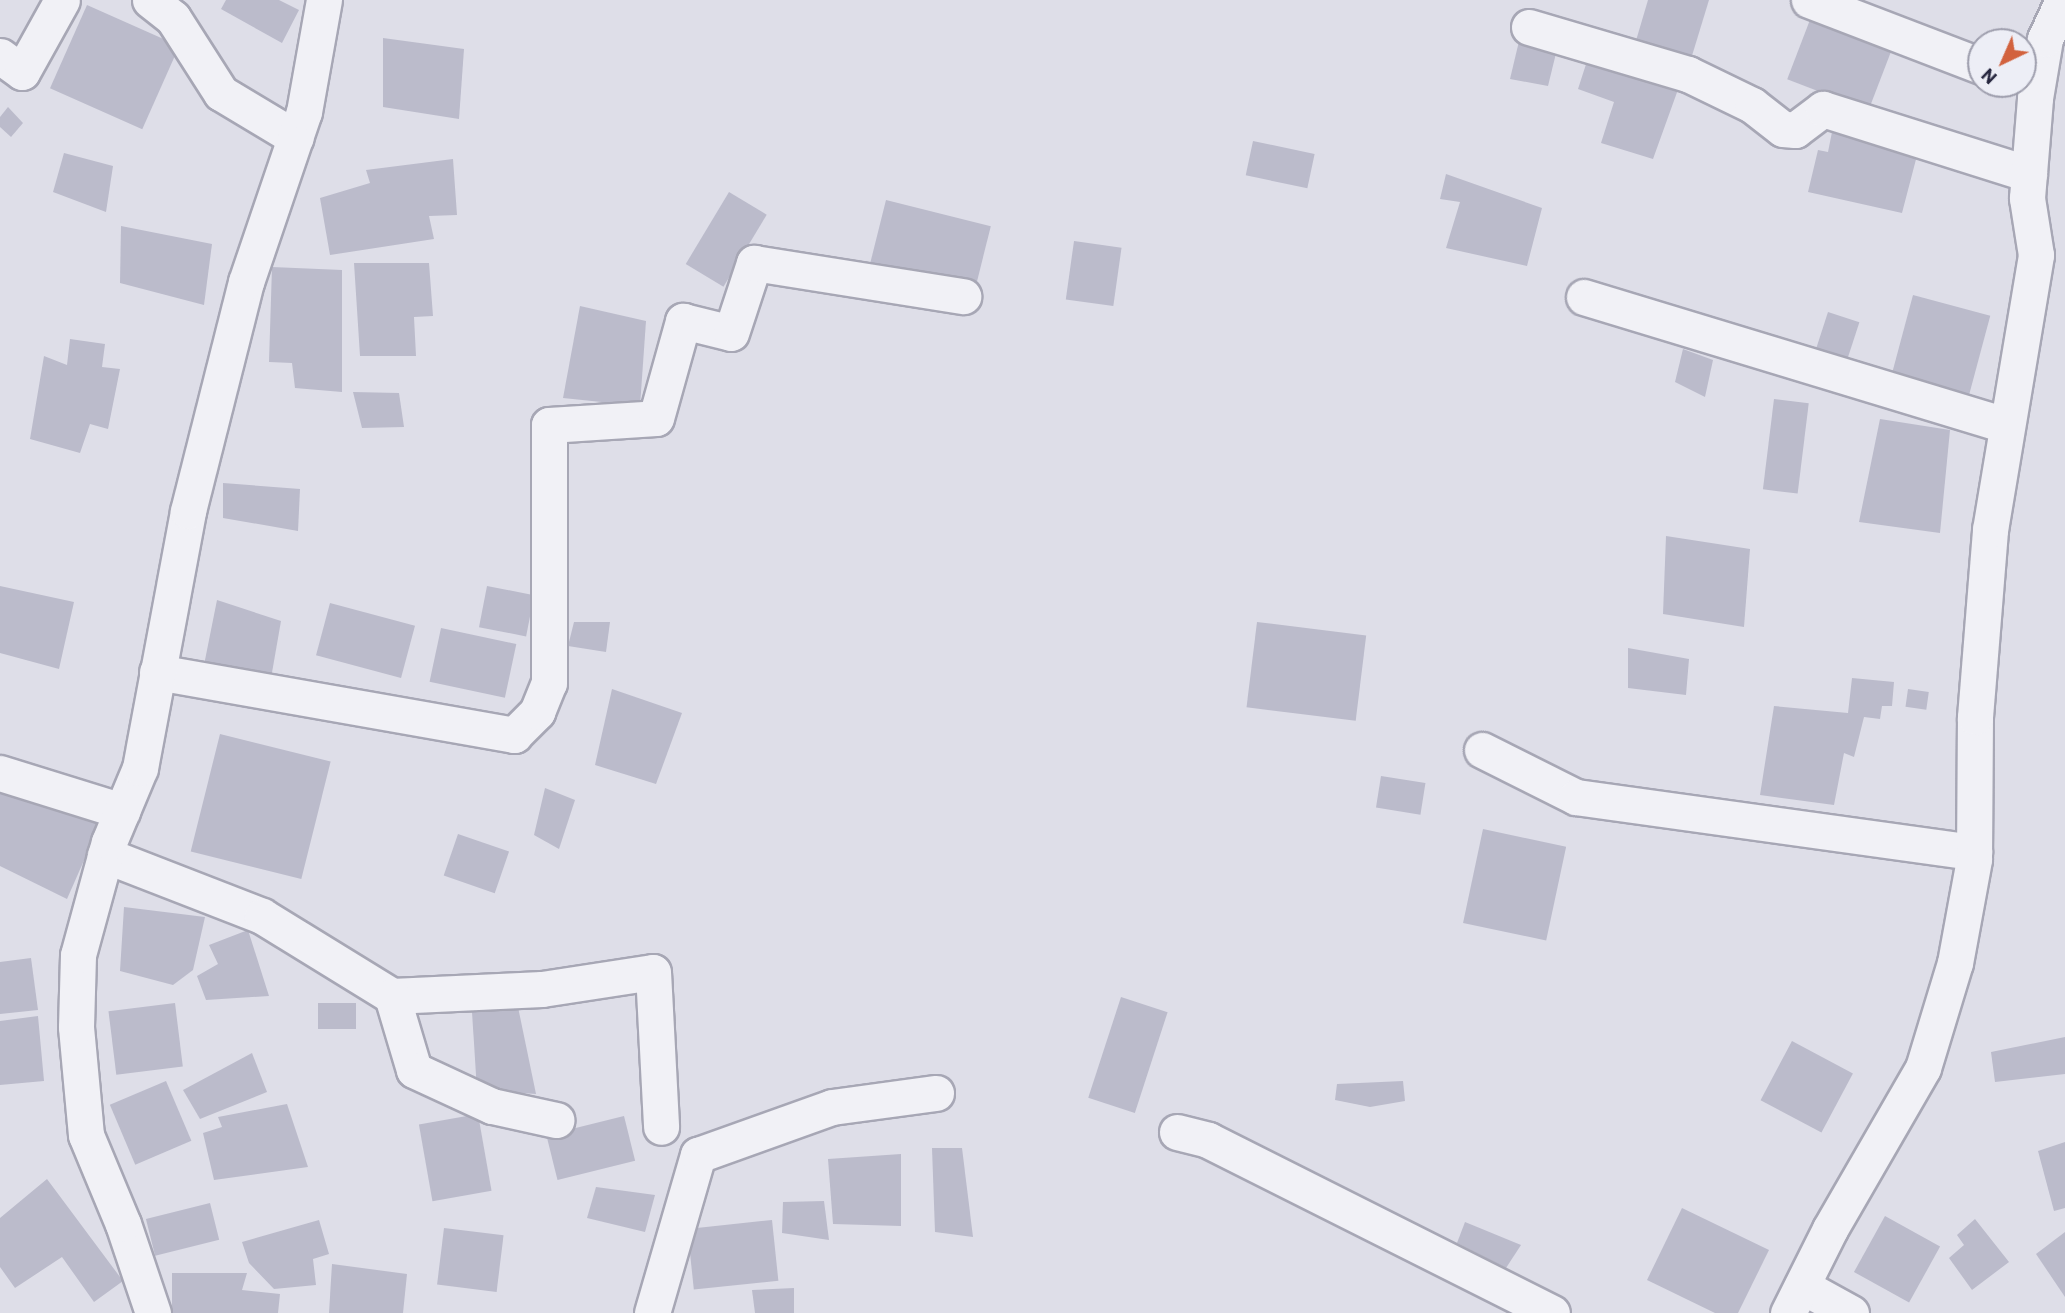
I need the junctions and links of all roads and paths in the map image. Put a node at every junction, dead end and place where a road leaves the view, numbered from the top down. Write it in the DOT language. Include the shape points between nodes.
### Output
graph roads {
  1 [pos="62,0"];
  2 [pos="150,0"];
  3 [pos="324,0"];
  4 [pos="1809,0"];
  5 [pos="2063,0"];
  6 [pos="1529,27"];
  7 [pos="0,56"];
  8 [pos="1967,61"];
  9 [pos="2037,63"];
  10 [pos="2030,98"];
  11 [pos="296,138"];
  12 [pos="2029,174"];
  13 [pos="963,296"];
  14 [pos="1584,297"];
  15 [pos="2006,425"];
  16 [pos="157,672"];
  17 [pos="1482,750"];
  18 [pos="0,773"];
  19 [pos="122,811"];
  20 [pos="1974,852"];
  21 [pos="105,855"];
  22 [pos="392,996"];
  23 [pos="936,1093"];
  24 [pos="556,1120"];
  25 [pos="661,1127"];
  26 [pos="1177,1132"];
  27 [pos="1795,1300"];
  28 [pos="153,1313"];
  29 [pos="652,1313"];
  30 [pos="1552,1313"];
  31 [pos="1851,1313"];
  1 -- 7 [label="street" via="22,72"];
  2 -- 11 [label="street" via="173,18 221,93"];
  3 -- 11 [label="street"];
  4 -- 8 [label="street"];
  5 -- 9 [label="street"];
  6 -- 12 [label="street" via="1688,74 1752,105 1783,130 1795,130 1824,109"];
  10 -- 12 [label="street"];
  11 -- 16 [label="street" via="246,282 188,511"];
  12 -- 15 [label="street" via="2027,198 2036,255"];
  13 -- 16 [label="street" via="754,263 731,333 684,321 656,418 549,425 549,683 537,712 514,735"];
  14 -- 15 [label="street"];
  15 -- 20 [label="street" via="1980,631"];
  16 -- 19 [label="street" via="140,768"];
  17 -- 20 [label="street" via="1576,797"];
  18 -- 19 [label="street"];
  19 -- 21 [label="street"];
  20 -- 27 [label="street" via="1955,963 1923,1068"];
  21 -- 22 [label="street" via="262,916"];
  21 -- 28 [label="street" via="78,955 79,1083 86,1135"];
  22 -- 24 [label="street" via="414,1070 492,1107"];
  22 -- 25 [label="street" via="542,989 653,972"];
  23 -- 29 [label="street" via="832,1107 698,1155"];
  26 -- 30 [label="street" via="1208,1140"];
  27 -- 31 [label="street"];
}
